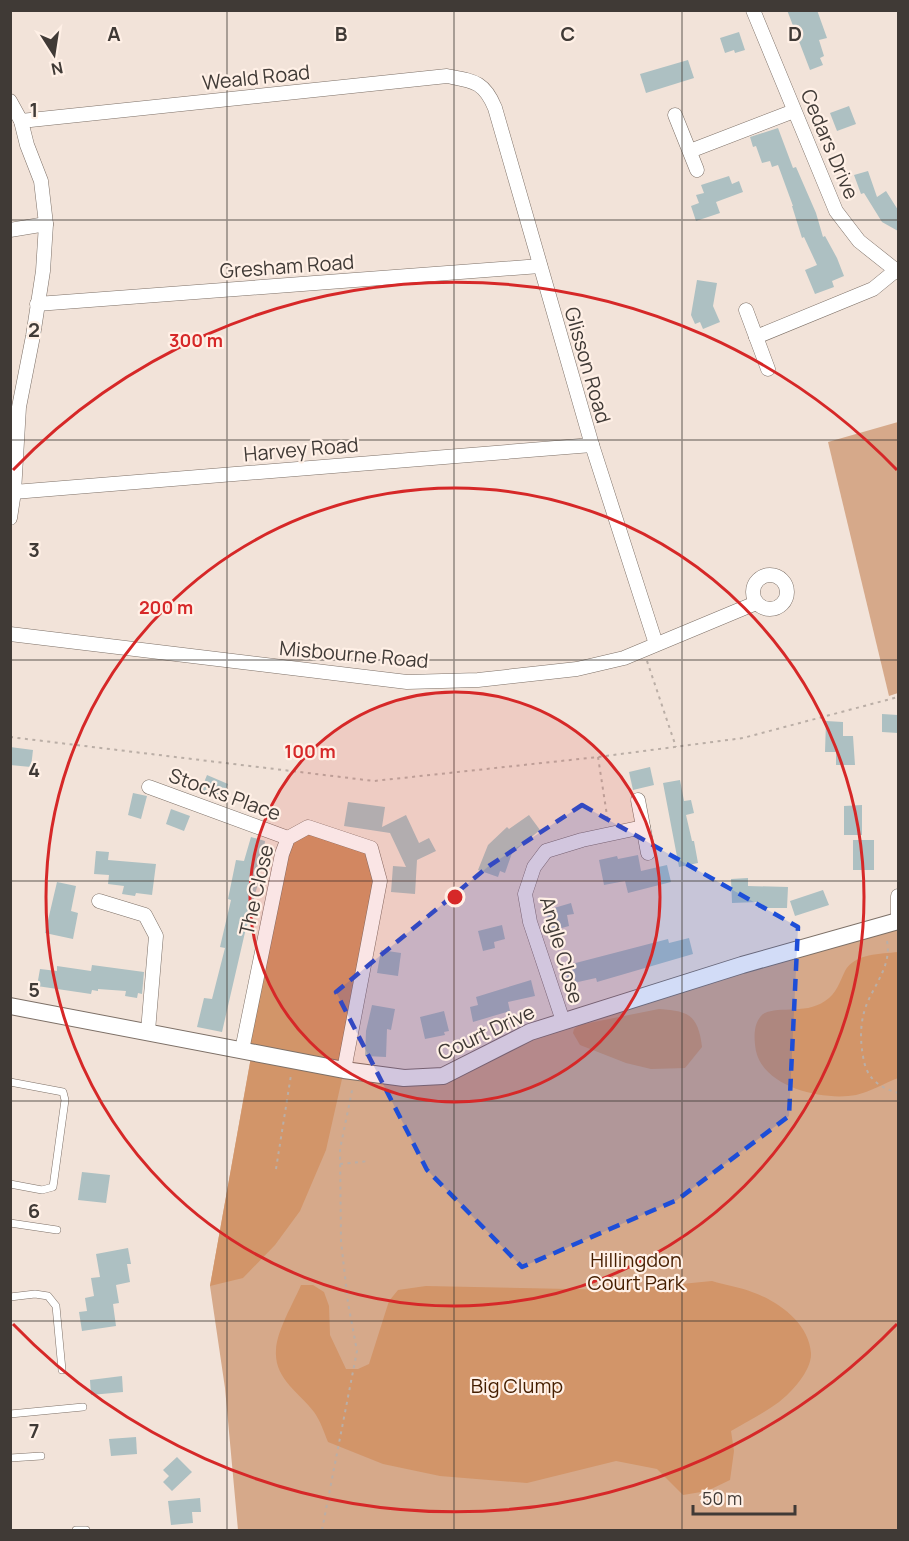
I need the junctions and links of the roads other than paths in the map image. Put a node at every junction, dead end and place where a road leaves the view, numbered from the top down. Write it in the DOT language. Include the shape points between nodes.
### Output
graph roads {
  1 [pos="753,10"];
  2 [pos="489,94"];
  3 [pos="10,101"];
  4 [pos="794,111"];
  5 [pos="675,114"];
  6 [pos="21,121"];
  7 [pos="690,151"];
  8 [pos="697,170"];
  9 [pos="46,224"];
  10 [pos="10,230"];
  11 [pos="540,266"];
  12 [pos="897,271"];
  13 [pos="37,304"];
  14 [pos="746,310"];
  15 [pos="756,338"];
  16 [pos="768,369"];
  17 [pos="591,445"];
  18 [pos="14,492"];
  19 [pos="10,518"];
  20 [pos="756,603"];
  21 [pos="10,634"];
  22 [pos="656,644"];
  23 [pos="149,786"];
  24 [pos="638,800"];
  25 [pos="643,827"];
  26 [pos="288,838"];
  27 [pos="648,853"];
  28 [pos="898,896"];
  29 [pos="99,901"];
  30 [pos="893,922"];
  31 [pos="10,1006"];
  32 [pos="563,1021"];
  33 [pos="148,1031"];
  34 [pos="242,1050"];
  35 [pos="350,1071"];
  36 [pos="10,1082"];
  37 [pos="10,1184"];
  38 [pos="10,1222"];
  39 [pos="57,1230"];
  40 [pos="10,1297"];
  41 [pos="63,1370"];
  42 [pos="83,1407"];
  43 [pos="10,1414"];
  44 [pos="41,1456"];
  45 [pos="10,1458"];
  46 [pos="76,1530"];
  47 [pos="86,1530"];
  1 -- 4 [label="street, Cedars Drive"];
  2 -- 6 [label="street, Weald Road" via="477,82 447,76"];
  2 -- 11 [label="street, Glisson Road"];
  3 -- 6 [label="street"];
  4 -- 7 [label="street"];
  4 -- 12 [label="street, Cedars Drive" via="836,211 859,241"];
  5 -- 7 [label="street"];
  6 -- 9 [label="street" via="41,182"];
  7 -- 8 [label="street"];
  9 -- 10 [label="street"];
  9 -- 13 [label="street" via="44,271"];
  11 -- 13 [label="street, Gresham Road"];
  11 -- 17 [label="street, Glisson Road"];
  12 -- 15 [label="street" via="873,289"];
  13 -- 18 [label="street" via="19,407"];
  14 -- 15 [label="street"];
  15 -- 16 [label="street"];
  17 -- 18 [label="street, Harvey Road"];
  17 -- 22 [label="street, Glisson Road"];
  18 -- 19 [label="street"];
  20 -- 22 [label="street, Misbourne Road"];
  21 -- 22 [label="street, Misbourne Road" via="407,682 478,680 577,669 624,658"];
  23 -- 26 [label="street, Stocks Place"];
  24 -- 25 [label="street"];
  25 -- 27 [label="street"];
  25 -- 32 [label="street, Angle Close" via="546,851 534,867 525,894 530,922"];
  26 -- 34 [label="street, The Close"];
  26 -- 35 [label="street, The Close" via="308,826 371,848 380,881"];
  28 -- 30 [label="street"];
  29 -- 33 [label="street" via="145,915 156,936"];
  30 -- 32 [label="street, Court Drive"];
  31 -- 33 [label="street, Court Drive"];
  32 -- 35 [label="street, Court Drive" via="530,1032 443,1076 404,1078"];
  33 -- 34 [label="street, Court Drive"];
  34 -- 35 [label="street, Court Drive"];
  36 -- 37 [label="lane" via="63,1092 65,1100 52,1187 42,1190"];
  38 -- 39 [label="lane"];
  40 -- 41 [label="lane" via="48,1296 56,1305"];
  42 -- 43 [label="lane"];
  44 -- 45 [label="lane"];
  46 -- 47 [label="lane"];
}
